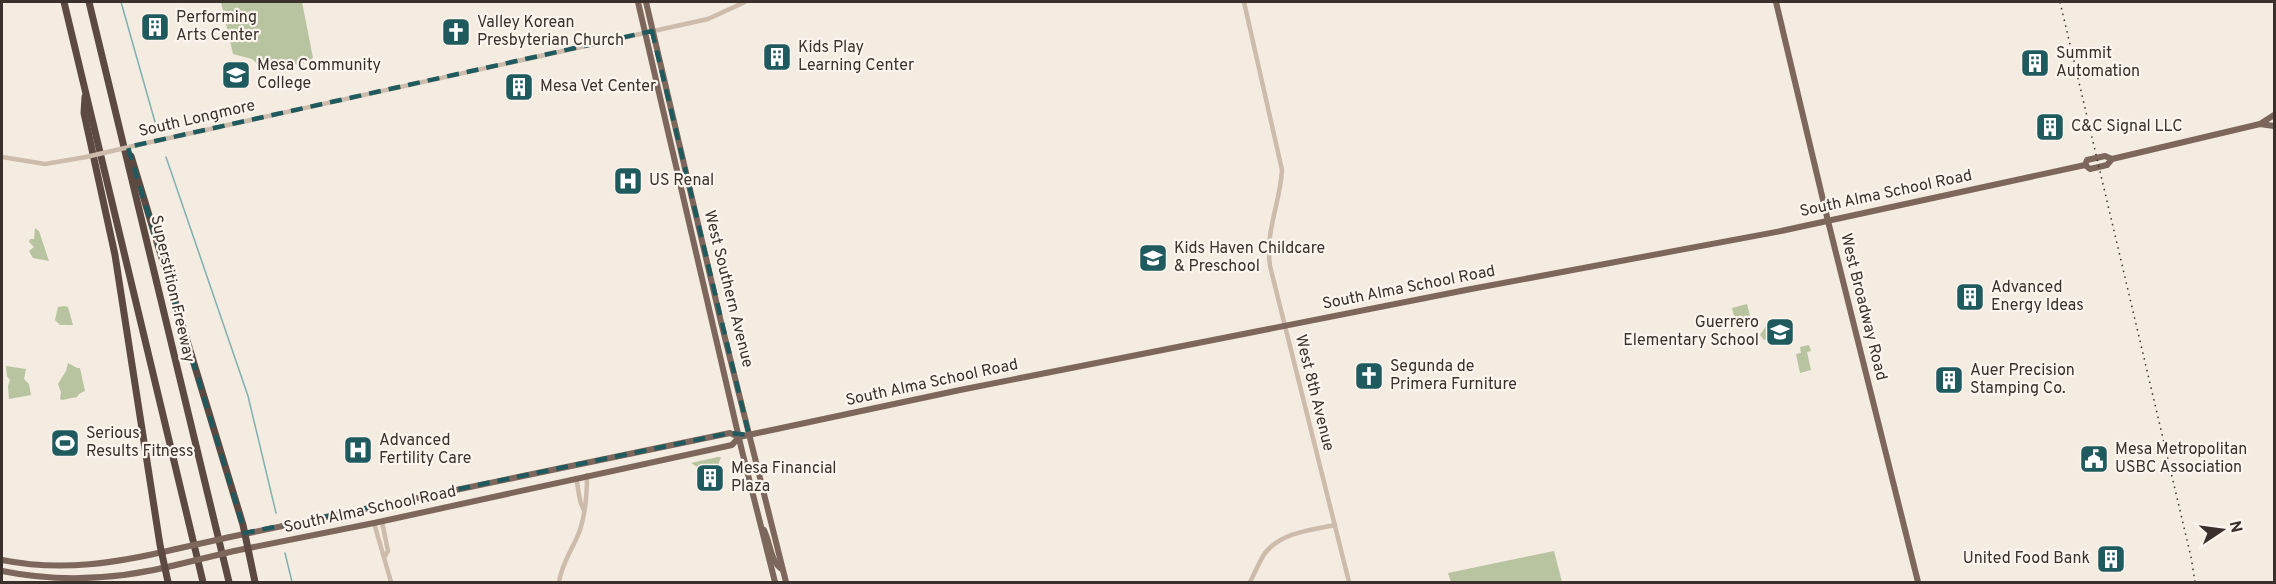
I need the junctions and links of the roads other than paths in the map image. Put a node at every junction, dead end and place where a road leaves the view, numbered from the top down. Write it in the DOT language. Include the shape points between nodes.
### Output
graph roads {
  1 [pos="64,2"];
  2 [pos="88,2"];
  3 [pos="638,2"];
  4 [pos="646,2"];
  5 [pos="745,2"];
  6 [pos="1244,2"];
  7 [pos="1776,2"];
  8 [pos="649,31"];
  9 [pos="86,88"];
  10 [pos="111,88"];
  11 [pos="2274,115"];
  12 [pos="2260,124"];
  13 [pos="2274,126"];
  14 [pos="2,157"];
  15 [pos="1828,221"];
  16 [pos="1285,326"];
  17 [pos="749,435"];
  18 [pos="739,437"];
  19 [pos="587,476"];
  20 [pos="576,478"];
  21 [pos="584,510"];
  22 [pos="382,522"];
  23 [pos="759,522"];
  24 [pos="374,523"];
  25 [pos="1335,525"];
  26 [pos="245,533"];
  27 [pos="249,549"];
  28 [pos="161,552"];
  29 [pos="385,556"];
  30 [pos="2,560"];
  31 [pos="165,568"];
  32 [pos="782,569"];
  33 [pos="2,571"];
  34 [pos="774,579"];
  35 [pos="168,582"];
  36 [pos="203,582"];
  37 [pos="229,582"];
  38 [pos="255,582"];
  39 [pos="391,582"];
  40 [pos="559,582"];
  41 [pos="781,582"];
  42 [pos="786,582"];
  43 [pos="1250,582"];
  44 [pos="1349,582"];
  45 [pos="1918,582"];
  1 -- 9 [label="highway"];
  2 -- 10 [label="highway, Superstition Freeway"];
  3 -- 8 [label="main road, West Southern Avenue"];
  4 -- 8 [label="main road, West Southern Avenue"];
  5 -- 8 [label="street, South Longmore" via="708,19"];
  6 -- 16 [label="street, West 8th Avenue" via="1282,170 1269,252"];
  7 -- 15 [label="main road, West Broadway Road"];
  8 -- 14 [label="street, South Longmore, bridge" via="86,157 45,164"];
  8 -- 17 [label="main road, West Southern Avenue"];
  8 -- 18 [label="main road, West Southern Avenue"];
  9 -- 28 [label="highway" via="84,113 115,255"];
  9 -- 36 [label="highway"];
  10 -- 26 [label="highway"];
  10 -- 37 [label="highway, Superstition Freeway"];
  11 -- 12 [label="main road, South Alma School Road"];
  12 -- 13 [label="main road, South Alma School Road"];
  12 -- 15 [label="main road, South Alma School Road"];
  15 -- 16 [label="main road, South Alma School Road"];
  15 -- 45 [label="main road, West Broadway Road"];
  16 -- 17 [label="main road, South Alma School Road"];
  16 -- 25 [label="street, West 8th Avenue"];
  17 -- 18 [label="main road, South Alma School Road"];
  17 -- 32 [label="main road, West Southern Avenue"];
  18 -- 19 [label="main road, South Alma School Road" via="732,445"];
  18 -- 23 [label="main road, West Southern Avenue"];
  18 -- 26 [label="main road, South Alma School Road" via="730,433"];
  19 -- 20 [label="main road, South Alma School Road"];
  19 -- 21 [label="street"];
  20 -- 21 [label="street"];
  20 -- 22 [label="main road, South Alma School Road"];
  21 -- 40 [label="street"];
  22 -- 24 [label="main road, South Alma School Road"];
  22 -- 29 [label="street" via="388,551"];
  23 -- 32 [label="main road"];
  23 -- 34 [label="main road, West Southern Avenue"];
  24 -- 27 [label="main road, South Alma School Road"];
  24 -- 29 [label="street"];
  25 -- 43 [label="street" via="1290,535 1278,542 1264,555"];
  25 -- 44 [label="street, West 8th Avenue"];
  26 -- 27 [label="highway"];
  26 -- 28 [label="main road, South Alma School Road, bridge"];
  27 -- 31 [label="main road, South Alma School Road, bridge"];
  27 -- 38 [label="highway"];
  28 -- 30 [label="main road, South Alma School Road" via="78,566 51,567"];
  28 -- 31 [label="highway"];
  29 -- 39 [label="street"];
  31 -- 33 [label="main road, South Alma School Road" via="88,578"];
  31 -- 35 [label="highway"];
  32 -- 42 [label="main road, West Southern Avenue"];
  34 -- 41 [label="main road"];
}
